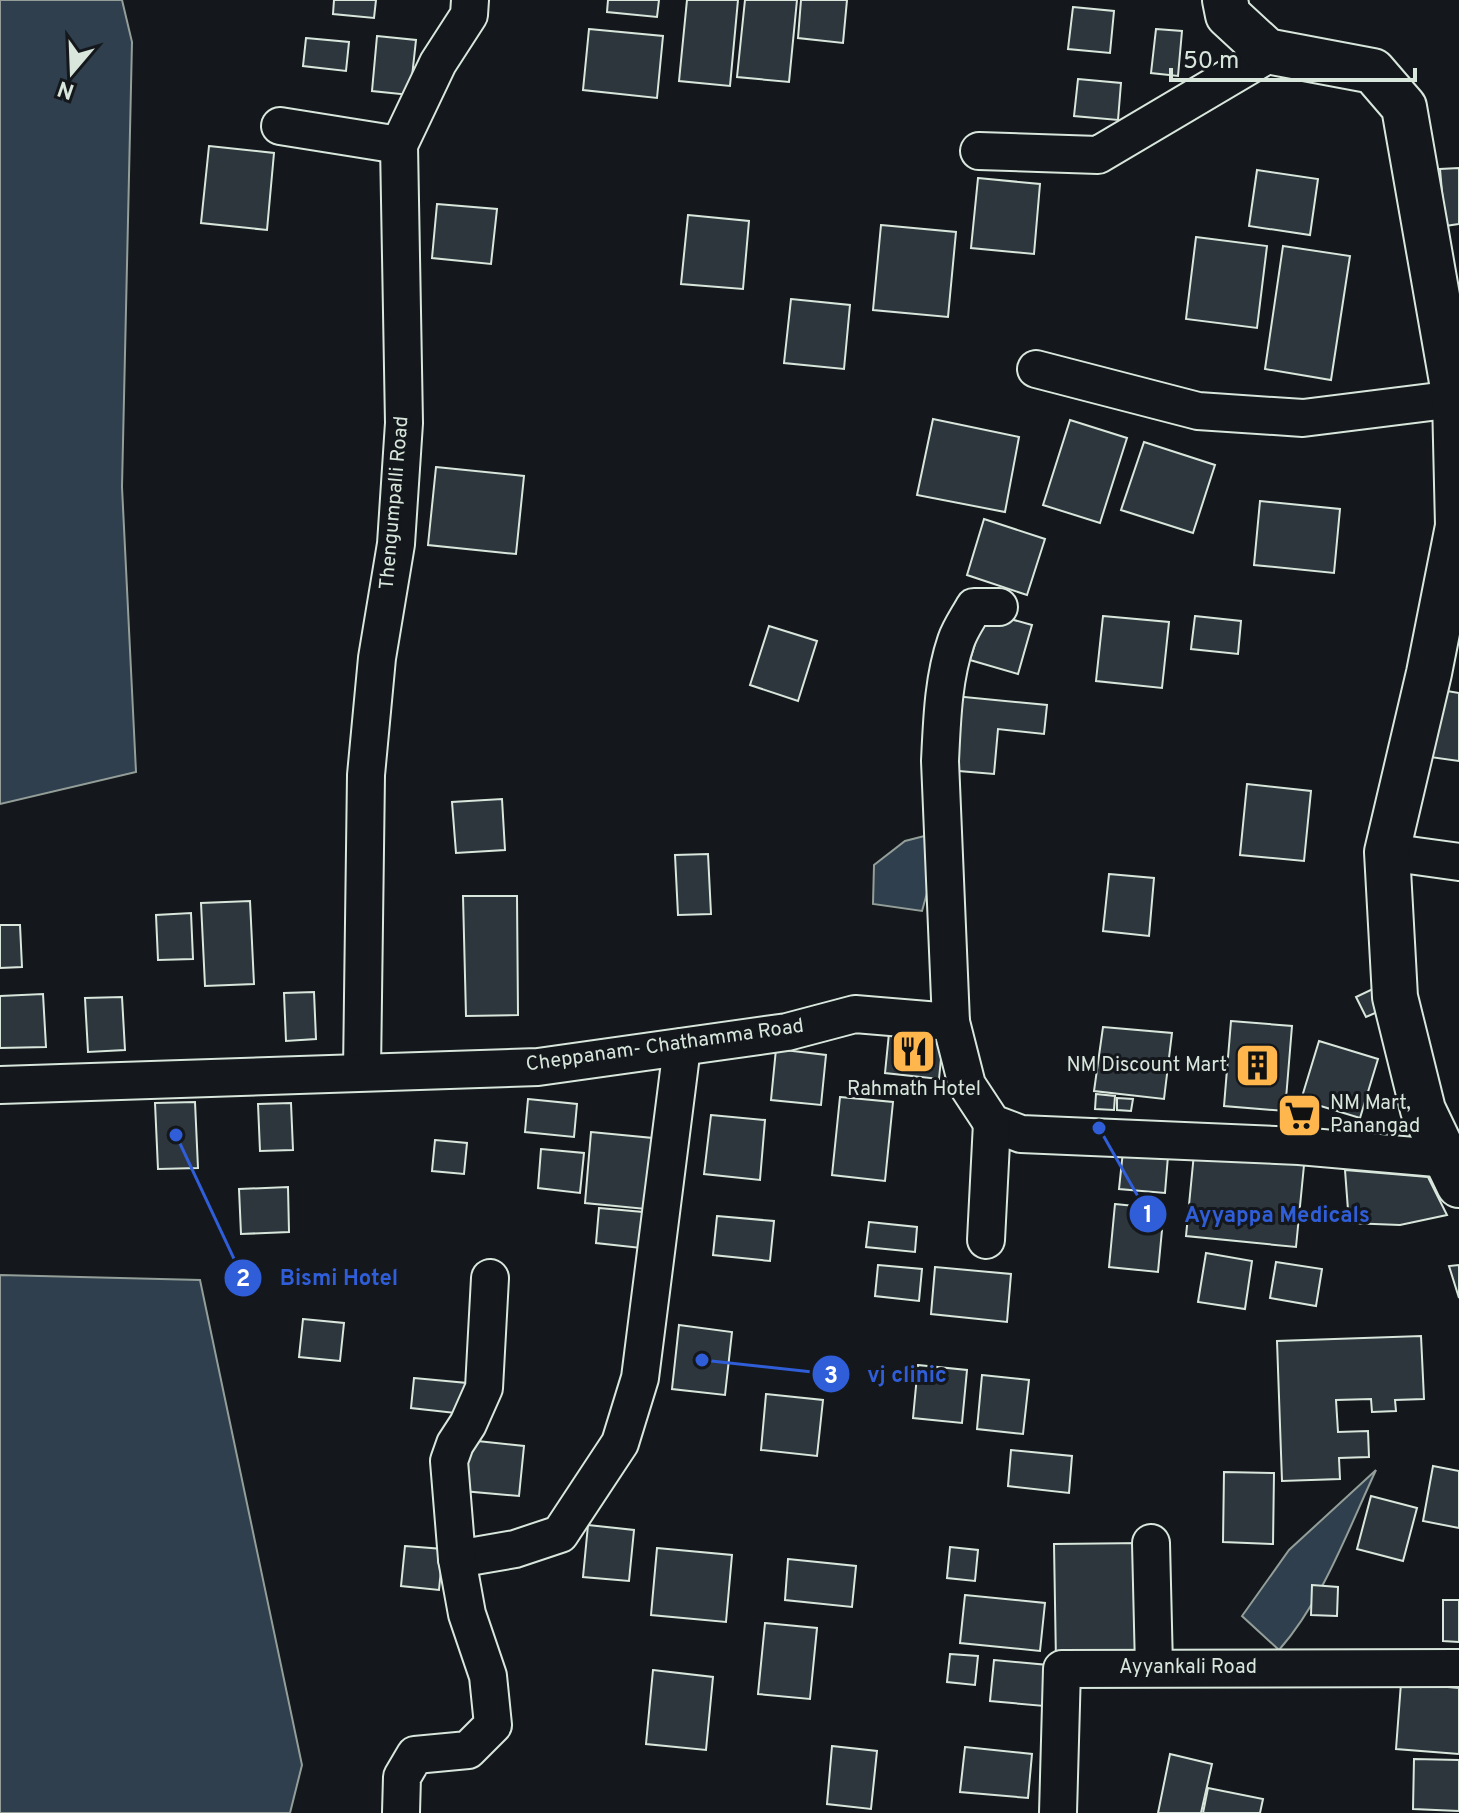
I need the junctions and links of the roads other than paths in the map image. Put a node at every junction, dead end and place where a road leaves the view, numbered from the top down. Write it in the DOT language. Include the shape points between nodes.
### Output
graph roads {
  1 [pos="470,0"];
  2 [pos="1225,0"];
  3 [pos="1272,52"];
  4 [pos="280,126"];
  5 [pos="399,145"];
  6 [pos="979,151"];
  7 [pos="1452,336"];
  8 [pos="1036,369"];
  9 [pos="1455,399"];
  10 [pos="999,607"];
  11 [pos="1387,852"];
  12 [pos="1459,862"];
  13 [pos="951,1022"];
  14 [pos="682,1047"];
  15 [pos="362,1071"];
  16 [pos="0,1085"];
  17 [pos="992,1123"];
  18 [pos="1448,1145"];
  19 [pos="986,1240"];
  20 [pos="490,1278"];
  21 [pos="1151,1543"];
  22 [pos="457,1559"];
  23 [pos="1154,1667"];
  24 [pos="1459,1668"];
  25 [pos="401,1813"];
  26 [pos="1058,1813"];
  1 -- 5 [label="street, Thengumpalli Road" via="469,15 438,63"];
  2 -- 3 [label="main road" via="1228,15"];
  3 -- 6 [label="street" via="1098,155"];
  3 -- 7 [label="main road" via="1373,71 1404,107"];
  4 -- 5 [label="street"];
  5 -- 15 [label="street, Thengumpalli Road" via="404,423 396,544 377,658 366,775"];
  7 -- 9 [label="main road"];
  8 -- 9 [label="street" via="1198,411 1303,418"];
  9 -- 11 [label="main road" via="1458,526"];
  10 -- 13 [label="street" via="974,607 956,639 946,682 940,761"];
  11 -- 12 [label="street"];
  11 -- 18 [label="main road" via="1395,997 1423,1110"];
  13 -- 14 [label="street, Cheppanam- Chathamma Road" via="855,1014 787,1032"];
  13 -- 17 [label="street" via="967,1085"];
  14 -- 15 [label="street, Cheppanam- Chathamma Road" via="538,1067"];
  14 -- 22 [label="street" via="640,1378 620,1443 560,1534"];
  15 -- 16 [label="street, Cheppanam- Chathamma Road"];
  17 -- 18 [label="street" via="1021,1134 1299,1146"];
  17 -- 19 [label="street"];
  20 -- 22 [label="street" via="484,1388 449,1461"];
  21 -- 23 [label="street"];
  22 -- 25 [label="street" via="467,1614 488,1676 493,1725 468,1750 415,1755 402,1777"];
  23 -- 24 [label="street, Ayyankali Road"];
  23 -- 26 [label="street, Ayyankali Road" via="1062,1669"];
}
